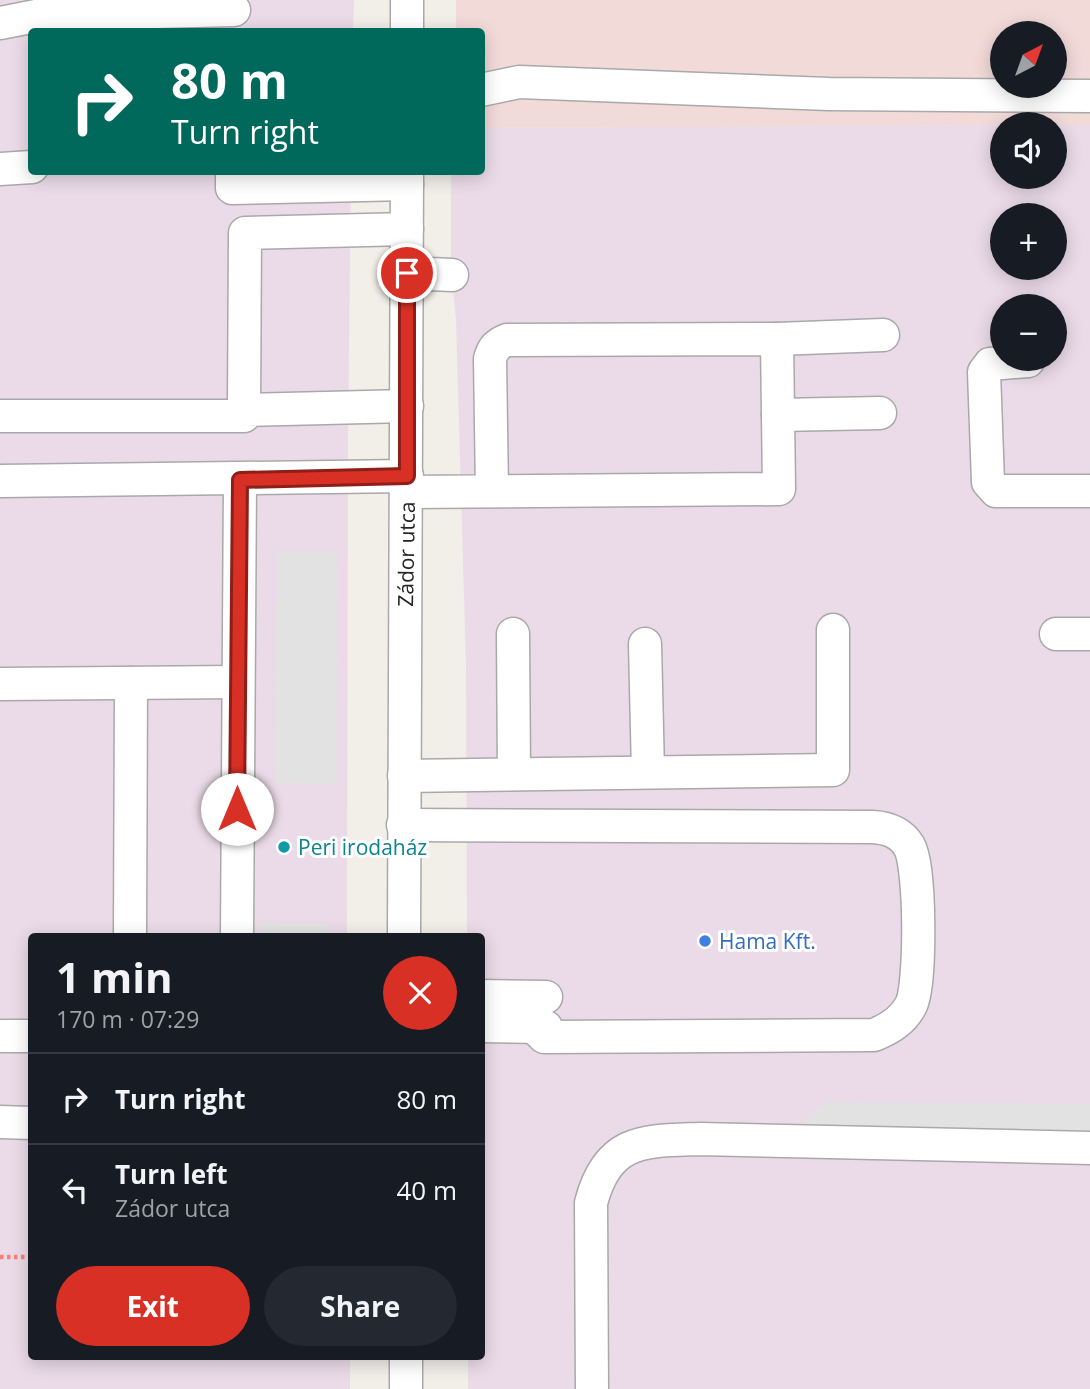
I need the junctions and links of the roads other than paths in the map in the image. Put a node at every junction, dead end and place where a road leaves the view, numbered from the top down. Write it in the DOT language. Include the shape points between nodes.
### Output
graph roads {
  1 [pos="407,0"];
  2 [pos="233,14"];
  3 [pos="142,21"];
  4 [pos="0,23"];
  5 [pos="407,28"];
  6 [pos="485,89"];
  7 [pos="1090,96"];
  8 [pos="28,167"];
  9 [pos="0,169"];
  10 [pos="232,175"];
  11 [pos="407,178"];
  12 [pos="407,229"];
  13 [pos="407,273"];
  14 [pos="452,275"];
  15 [pos="883,335"];
  16 [pos="777,339"];
  17 [pos="990,365"];
  18 [pos="407,406"];
  19 [pos="244,410"];
  20 [pos="880,413"];
  21 [pos="778,415"];
  22 [pos="0,416"];
  23 [pos="240,480"];
  24 [pos="0,481"];
  25 [pos="407,484"];
  26 [pos="492,491"];
  27 [pos="1090,491"];
  28 [pos="833,630"];
  29 [pos="513,634"];
  30 [pos="1056,634"];
  31 [pos="1090,634"];
  32 [pos="645,644"];
  33 [pos="238,682"];
  34 [pos="131,683"];
  35 [pos="0,684"];
  36 [pos="648,772"];
  37 [pos="514,774"];
  38 [pos="404,776"];
  39 [pos="403,825"];
  40 [pos="130,933"];
  41 [pos="237,933"];
  42 [pos="404,933"];
  43 [pos="485,997"];
  44 [pos="542,1017"];
  45 [pos="485,1025"];
  46 [pos="0,1036"];
  47 [pos="28,1036"];
  48 [pos="0,1122"];
  49 [pos="28,1123"];
  50 [pos="1090,1148"];
  51 [pos="406,1360"];
  52 [pos="407,1389"];
  53 [pos="592,1389"];
  1 -- 5 [label="street"];
  2 -- 3 [label="street"];
  3 -- 4 [label="street" via="41,15"];
  6 -- 7 [label="street" via="519,82 829,94"];
  8 -- 9 [label="street"];
  10 -- 11 [label="street" via="232,188"];
  11 -- 12 [label="street, Zádor utca"];
  12 -- 13 [label="street, Zádor utca"];
  12 -- 19 [label="street" via="245,233"];
  13 -- 14 [label="street"];
  13 -- 18 [label="street, Zádor utca"];
  15 -- 16 [label="street"];
  16 -- 21 [label="street"];
  16 -- 26 [label="street" via="507,340 498,344 490,359"];
  17 -- 27 [label="street" via="984,372 988,482 996,491"];
  18 -- 19 [label="street"];
  18 -- 25 [label="street, Zádor utca"];
  19 -- 22 [label="street" via="244,416"];
  20 -- 21 [label="street"];
  21 -- 26 [label="street" via="779,489"];
  23 -- 24 [label="street"];
  23 -- 25 [label="street"];
  23 -- 33 [label="street"];
  25 -- 26 [label="street"];
  25 -- 38 [label="street, Zádor utca"];
  28 -- 36 [label="street" via="834,771"];
  29 -- 37 [label="street"];
  30 -- 31 [label="street"];
  32 -- 36 [label="street"];
  33 -- 34 [label="street"];
  33 -- 41 [label="street"];
  34 -- 35 [label="street"];
  34 -- 40 [label="street"];
  36 -- 37 [label="street"];
  37 -- 38 [label="street"];
  38 -- 39 [label="street, Zádor utca"];
  39 -- 42 [label="street, Zádor utca"];
  39 -- 44 [label="street" via="873,827 895,832 911,849 917,876 917,981 910,1007 891,1028 874,1035 544,1037"];
  43 -- 44 [label="street"];
  44 -- 45 [label="street"];
  46 -- 47 [label="street"];
  48 -- 49 [label="street"];
  50 -- 53 [label="street" via="700,1139 649,1141 629,1147 606,1168 591,1203"];
  51 -- 52 [label="street"];
}
